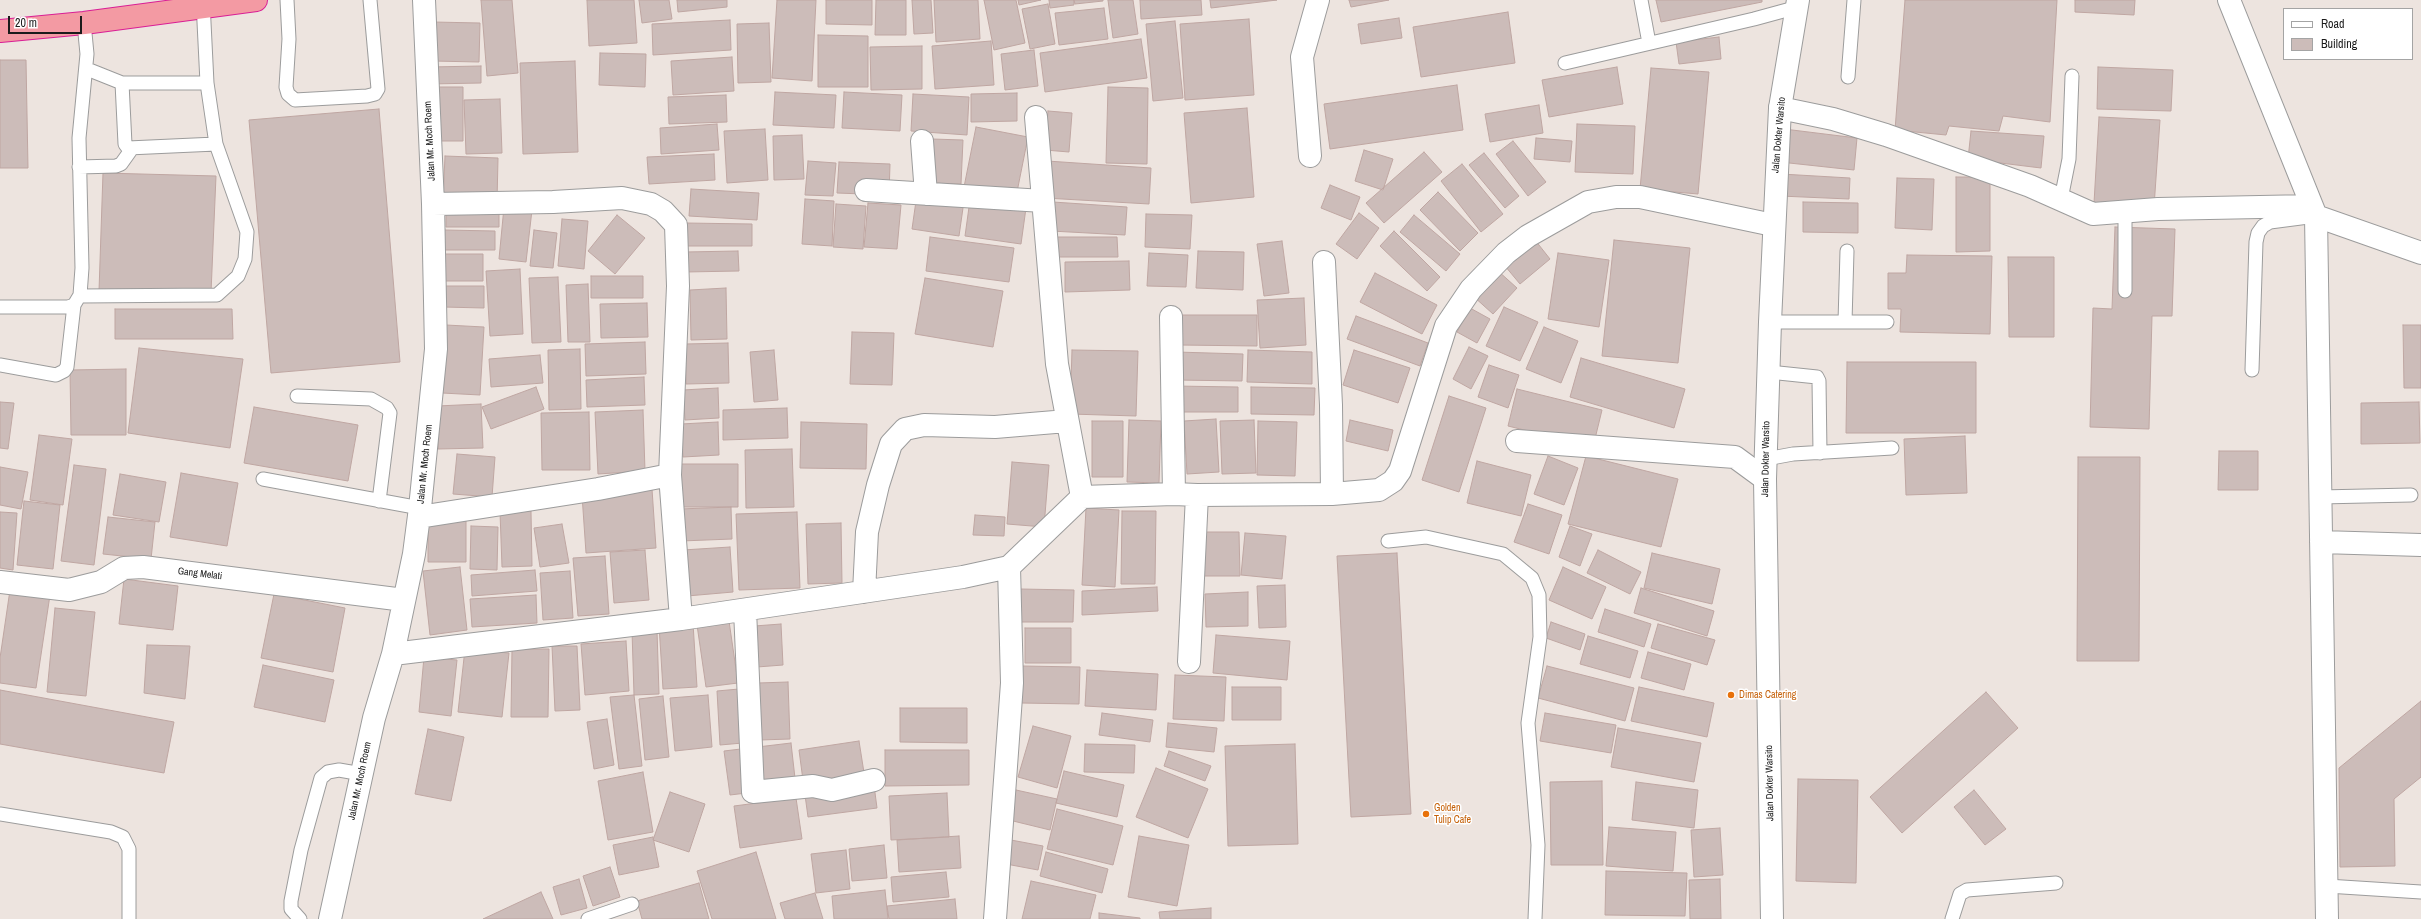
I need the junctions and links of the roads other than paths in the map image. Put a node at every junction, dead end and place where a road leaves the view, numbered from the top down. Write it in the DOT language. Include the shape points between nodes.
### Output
graph roads {
  1 [pos="256,0"];
  2 [pos="287,0"];
  3 [pos="370,0"];
  4 [pos="424,0"];
  5 [pos="1318,0"];
  6 [pos="1641,0"];
  7 [pos="1854,0"];
  8 [pos="2229,0"];
  9 [pos="1798,3"];
  10 [pos="203,4"];
  11 [pos="154,7"];
  12 [pos="84,23"];
  13 [pos="0,31"];
  14 [pos="1650,43"];
  15 [pos="1565,63"];
  16 [pos="87,69"];
  17 [pos="2072,76"];
  18 [pos="1848,77"];
  19 [pos="122,83"];
  20 [pos="207,83"];
  21 [pos="1780,108"];
  22 [pos="1036,118"];
  23 [pos="922,140"];
  24 [pos="216,144"];
  25 [pos="132,150"];
  26 [pos="1310,156"];
  27 [pos="79,168"];
  28 [pos="866,190"];
  29 [pos="926,194"];
  30 [pos="2061,199"];
  31 [pos="1043,201"];
  32 [pos="433,204"];
  33 [pos="2314,211"];
  34 [pos="2125,213"];
  35 [pos="1773,225"];
  36 [pos="1847,251"];
  37 [pos="2421,253"];
  38 [pos="1324,262"];
  39 [pos="2124,291"];
  40 [pos="77,301"];
  41 [pos="0,307"];
  42 [pos="1171,317"];
  43 [pos="1770,322"];
  44 [pos="1845,322"];
  45 [pos="1887,322"];
  46 [pos="0,365"];
  47 [pos="2252,370"];
  48 [pos="1769,372"];
  49 [pos="297,396"];
  50 [pos="1067,421"];
  51 [pos="1517,441"];
  52 [pos="1892,448"];
  53 [pos="1820,453"];
  54 [pos="1766,470"];
  55 [pos="670,475"];
  56 [pos="263,479"];
  57 [pos="1174,494"];
  58 [pos="1332,494"];
  59 [pos="1197,495"];
  60 [pos="2411,495"];
  61 [pos="1082,497"];
  62 [pos="2320,497"];
  63 [pos="379,501"];
  64 [pos="420,512"];
  65 [pos="1388,541"];
  66 [pos="2321,542"];
  67 [pos="2421,545"];
  68 [pos="1009,567"];
  69 [pos="0,582"];
  70 [pos="864,592"];
  71 [pos="404,600"];
  72 [pos="745,610"];
  73 [pos="682,619"];
  74 [pos="393,654"];
  75 [pos="1189,662"];
  76 [pos="362,774"];
  77 [pos="874,780"];
  78 [pos="0,814"];
  79 [pos="2056,883"];
  80 [pos="2327,886"];
  81 [pos="2421,892"];
  82 [pos="632,904"];
  83 [pos="129,919"];
  84 [pos="300,919"];
  85 [pos="330,919"];
  86 [pos="588,919"];
  87 [pos="995,919"];
  88 [pos="1535,919"];
  89 [pos="1772,919"];
  90 [pos="1952,919"];
  91 [pos="2326,919"];
  1 -- 10 [label="highway"];
  2 -- 3 [label="lane" via="289,39 286,87 288,94 295,100 375,94 378,89"];
  4 -- 32 [label="street, Jalan Mr. Moch Roem"];
  5 -- 26 [label="street" via="1302,57"];
  6 -- 14 [label="lane"];
  7 -- 18 [label="lane"];
  8 -- 33 [label="street"];
  9 -- 14 [label="lane"];
  9 -- 21 [label="street, Jalan Dokter Warsito"];
  10 -- 11 [label="highway"];
  10 -- 20 [label="lane"];
  11 -- 12 [label="highway"];
  12 -- 13 [label="highway"];
  12 -- 16 [label="lane"];
  14 -- 15 [label="lane"];
  16 -- 19 [label="lane"];
  16 -- 27 [label="lane" via="82,106"];
  17 -- 30 [label="lane" via="2069,159"];
  19 -- 20 [label="lane"];
  19 -- 25 [label="lane" via="125,144"];
  20 -- 24 [label="lane"];
  21 -- 30 [label="street" via="1833,119 1886,135"];
  21 -- 35 [label="street, Jalan Dokter Warsito"];
  22 -- 31 [label="street"];
  23 -- 29 [label="street"];
  24 -- 25 [label="lane"];
  24 -- 40 [label="lane" via="247,232 245,259 238,276 217,295"];
  25 -- 27 [label="lane" via="121,164 116,166"];
  27 -- 40 [label="lane" via="82,268"];
  28 -- 29 [label="street"];
  29 -- 31 [label="street"];
  30 -- 34 [label="street" via="2093,214"];
  31 -- 50 [label="street" via="1056,350"];
  32 -- 55 [label="street" via="622,198 651,204 663,211 676,225 678,286"];
  32 -- 64 [label="street, Jalan Mr. Moch Roem" via="436,349"];
  33 -- 34 [label="street" via="2158,209"];
  33 -- 37 [label="street"];
  33 -- 47 [label="lane" via="2270,222 2262,226 2258,233"];
  33 -- 62 [label="street"];
  34 -- 39 [label="lane"];
  35 -- 43 [label="street, Jalan Dokter Warsito"];
  35 -- 58 [label="street" via="1640,197 1616,197 1588,202 1528,236 1506,253 1471,289 1446,326 1400,471 1393,481 1379,490"];
  36 -- 44 [label="lane"];
  38 -- 58 [label="street" via="1331,405"];
  40 -- 41 [label="lane" via="68,307"];
  40 -- 46 [label="lane" via="67,368 56,374"];
  42 -- 57 [label="street"];
  43 -- 44 [label="lane"];
  43 -- 48 [label="street, Jalan Dokter Warsito"];
  44 -- 45 [label="lane"];
  48 -- 53 [label="lane" via="1817,377"];
  48 -- 54 [label="street, Jalan Dokter Warsito"];
  49 -- 63 [label="lane" via="371,399 387,408 390,412"];
  50 -- 61 [label="street"];
  50 -- 70 [label="street" via="995,427 924,425 905,429 891,444 866,532"];
  51 -- 54 [label="street" via="1735,456"];
  52 -- 53 [label="lane"];
  53 -- 54 [label="lane"];
  54 -- 89 [label="street, Jalan Dokter Warsito"];
  55 -- 64 [label="street" via="598,490"];
  55 -- 73 [label="street"];
  56 -- 63 [label="lane"];
  57 -- 59 [label="street"];
  57 -- 61 [label="street"];
  58 -- 59 [label="street"];
  59 -- 75 [label="street"];
  60 -- 62 [label="lane"];
  61 -- 68 [label="street"];
  62 -- 66 [label="street"];
  63 -- 64 [label="lane"];
  64 -- 71 [label="street, Jalan Mr. Moch Roem"];
  65 -- 88 [label="lane" via="1426,537 1503,554 1532,578 1539,595 1540,637 1528,723 1538,845"];
  66 -- 67 [label="street"];
  66 -- 80 [label="street"];
  68 -- 70 [label="street" via="963,577"];
  68 -- 87 [label="street" via="1012,683"];
  69 -- 71 [label="street, Gang Melati" via="69,590 101,582 124,568 143,567"];
  70 -- 72 [label="street"];
  71 -- 74 [label="street, Jalan Mr. Moch Roem"];
  72 -- 73 [label="street"];
  72 -- 77 [label="street" via="753,792 799,786 832,790"];
  73 -- 74 [label="street"];
  74 -- 76 [label="street, Jalan Mr. Moch Roem" via="374,718"];
  76 -- 84 [label="lane" via="339,770 328,772 321,778 291,901 291,909"];
  76 -- 85 [label="street, Jalan Mr. Moch Roem"];
  78 -- 83 [label="lane" via="111,832 123,837 129,849"];
  79 -- 90 [label="lane" via="1967,890 1960,894"];
  80 -- 81 [label="lane"];
  80 -- 91 [label="street"];
  82 -- 86 [label="lane"];
}
